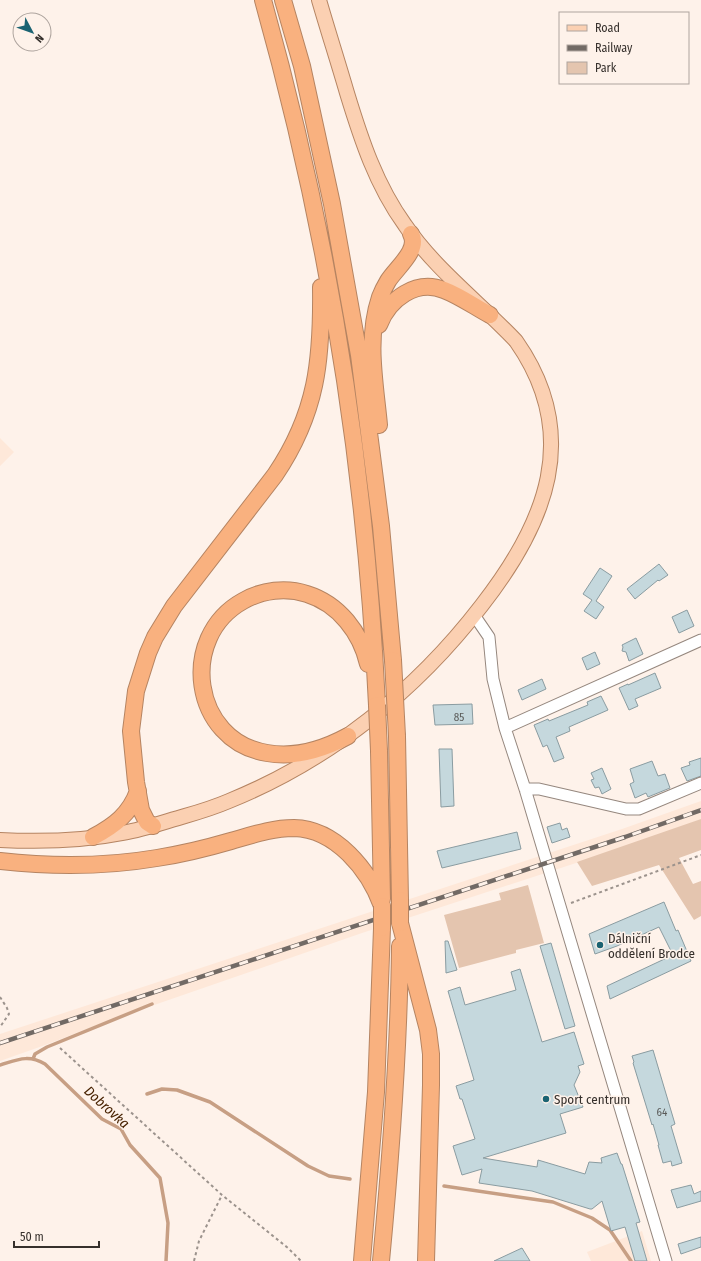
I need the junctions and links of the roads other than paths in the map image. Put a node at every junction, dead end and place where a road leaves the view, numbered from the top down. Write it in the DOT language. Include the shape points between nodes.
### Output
graph roads {
  1 [pos="263,0"];
  2 [pos="283,0"];
  3 [pos="318,0"];
  4 [pos="314,207"];
  5 [pos="411,234"];
  6 [pos="490,315"];
  7 [pos="372,358"];
  8 [pos="381,526"];
  9 [pos="474,615"];
  10 [pos="701,640"];
  11 [pos="373,676"];
  12 [pos="505,728"];
  13 [pos="348,736"];
  14 [pos="701,783"];
  15 [pos="525,789"];
  16 [pos="138,791"];
  17 [pos="153,826"];
  18 [pos="93,837"];
  19 [pos="0,840"];
  20 [pos="0,861"];
  21 [pos="382,906"];
  22 [pos="400,923"];
  23 [pos="362,1261"];
  24 [pos="381,1261"];
  25 [pos="426,1261"];
  26 [pos="666,1261"];
  1 -- 4 [label="highway" via="283,70"];
  2 -- 8 [label="highway" via="302,66 332,204 359,355"];
  3 -- 5 [label="main road" via="373,169 391,205"];
  4 -- 11 [label="highway" via="340,351 354,453 366,559"];
  4 -- 16 [label="highway" via="321,306 319,354 313,396 301,431 285,461 174,606 148,654 136,691 132,731"];
  5 -- 6 [label="main road"];
  5 -- 7 [label="highway" via="414,240 413,247 387,281 377,306"];
  6 -- 7 [label="highway" via="444,290 430,287 415,288 395,300 383,316 375,337"];
  6 -- 9 [label="main road" via="516,341 535,373 547,407 551,447 543,498 531,528 516,558"];
  7 -- 8 [label="highway" via="381,446"];
  8 -- 22 [label="highway, bridge" via="397,736"];
  9 -- 12 [label="street" via="489,637 493,679"];
  9 -- 13 [label="main road" via="443,653 416,680"];
  10 -- 12 [label="street"];
  11 -- 13 [label="highway" via="363,647 349,623 320,599 297,591 272,591 249,597 239,603 220,619 203,651 201,675 205,699 221,727 237,741 267,753 292,754 316,750"];
  11 -- 21 [label="highway, bridge" via="379,751"];
  12 -- 15 [label="street"];
  13 -- 17 [label="main road" via="322,754 263,786 228,802"];
  14 -- 15 [label="street" via="639,809 626,809"];
  15 -- 26 [label="street"];
  16 -- 17 [label="highway" via="144,817"];
  16 -- 18 [label="highway" via="122,818"];
  17 -- 18 [label="main road"];
  18 -- 19 [label="main road"];
  20 -- 21 [label="highway" via="84,866 125,863 195,851 273,829 295,828 316,833 348,853 368,876"];
  21 -- 23 [label="highway, bridge" via="376,1092"];
  22 -- 24 [label="highway" via="400,1000 395,1093"];
  22 -- 25 [label="highway" via="428,1030 431,1054"];
}
